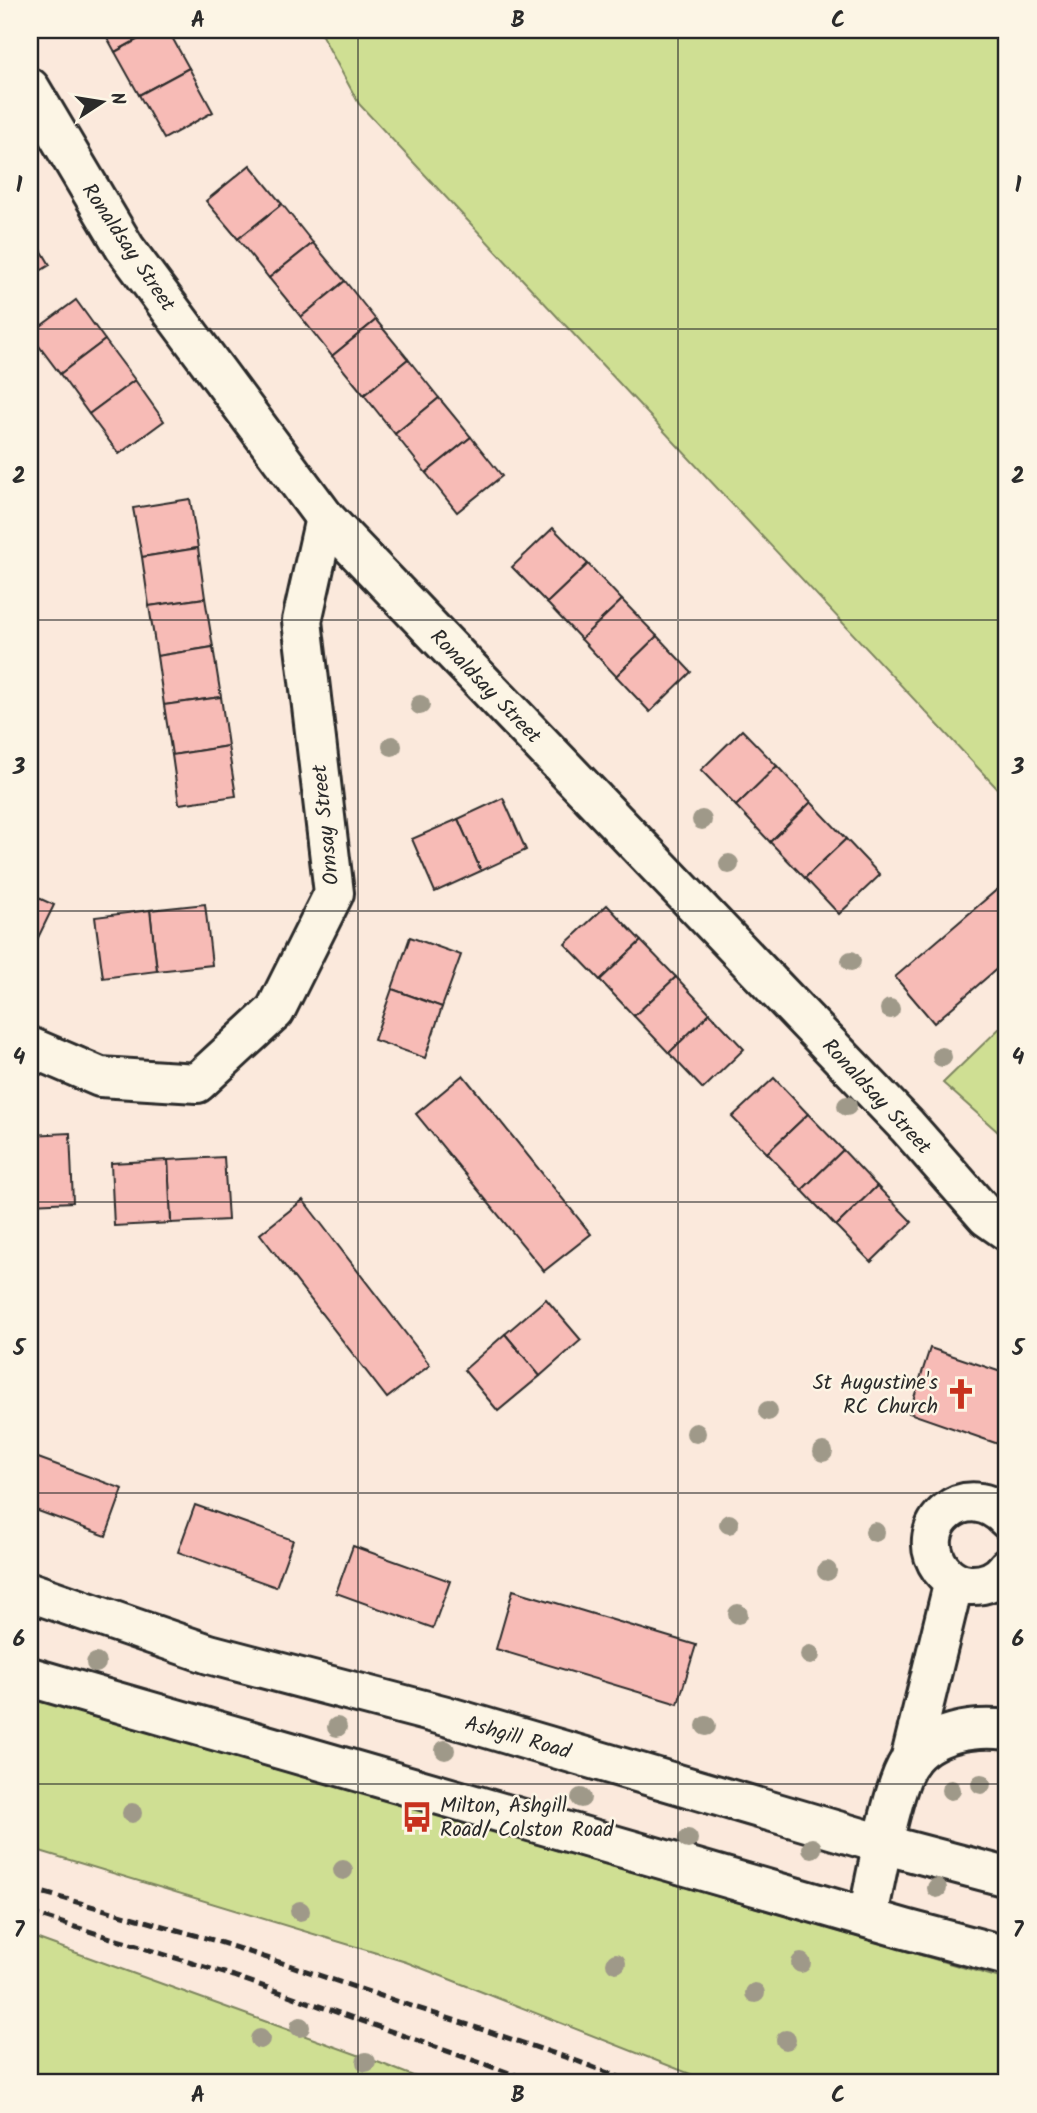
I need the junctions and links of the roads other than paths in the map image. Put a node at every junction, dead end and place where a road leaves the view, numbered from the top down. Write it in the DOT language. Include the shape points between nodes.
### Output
graph roads {
  1 [pos="30,88"];
  2 [pos="326,518"];
  3 [pos="30,1047"];
  4 [pos="1007,1231"];
  5 [pos="1007,1519"];
  6 [pos="1007,1568"];
  7 [pos="954,1581"];
  8 [pos="30,1592"];
  9 [pos="30,1677"];
  10 [pos="1007,1730"];
  11 [pos="910,1761"];
  12 [pos="882,1844"];
  13 [pos="1007,1877"];
  14 [pos="868,1917"];
  15 [pos="1007,1956"];
  1 -- 2 [label="street, Ronaldsay Street" via="125,248"];
  2 -- 3 [label="street, Ornsay Street" via="302,621 334,893 275,1011 197,1083 100,1077"];
  2 -- 4 [label="street, Ronaldsay Street" via="907,1126 987,1217"];
  5 -- 7 [label="street" via="999,1510 974,1502 960,1504 938,1521 932,1548 943,1572"];
  6 -- 7 [label="street" via="981,1585"];
  7 -- 11 [label="street"];
  8 -- 12 [label="street, Ashgill Road" via="209,1654 446,1716"];
  9 -- 14 [label="street"];
  10 -- 11 [label="street" via="978,1728 946,1735"];
  11 -- 12 [label="street"];
  12 -- 13 [label="street, Ashgill Road"];
  12 -- 14 [label="street"];
  14 -- 15 [label="street"];
}
